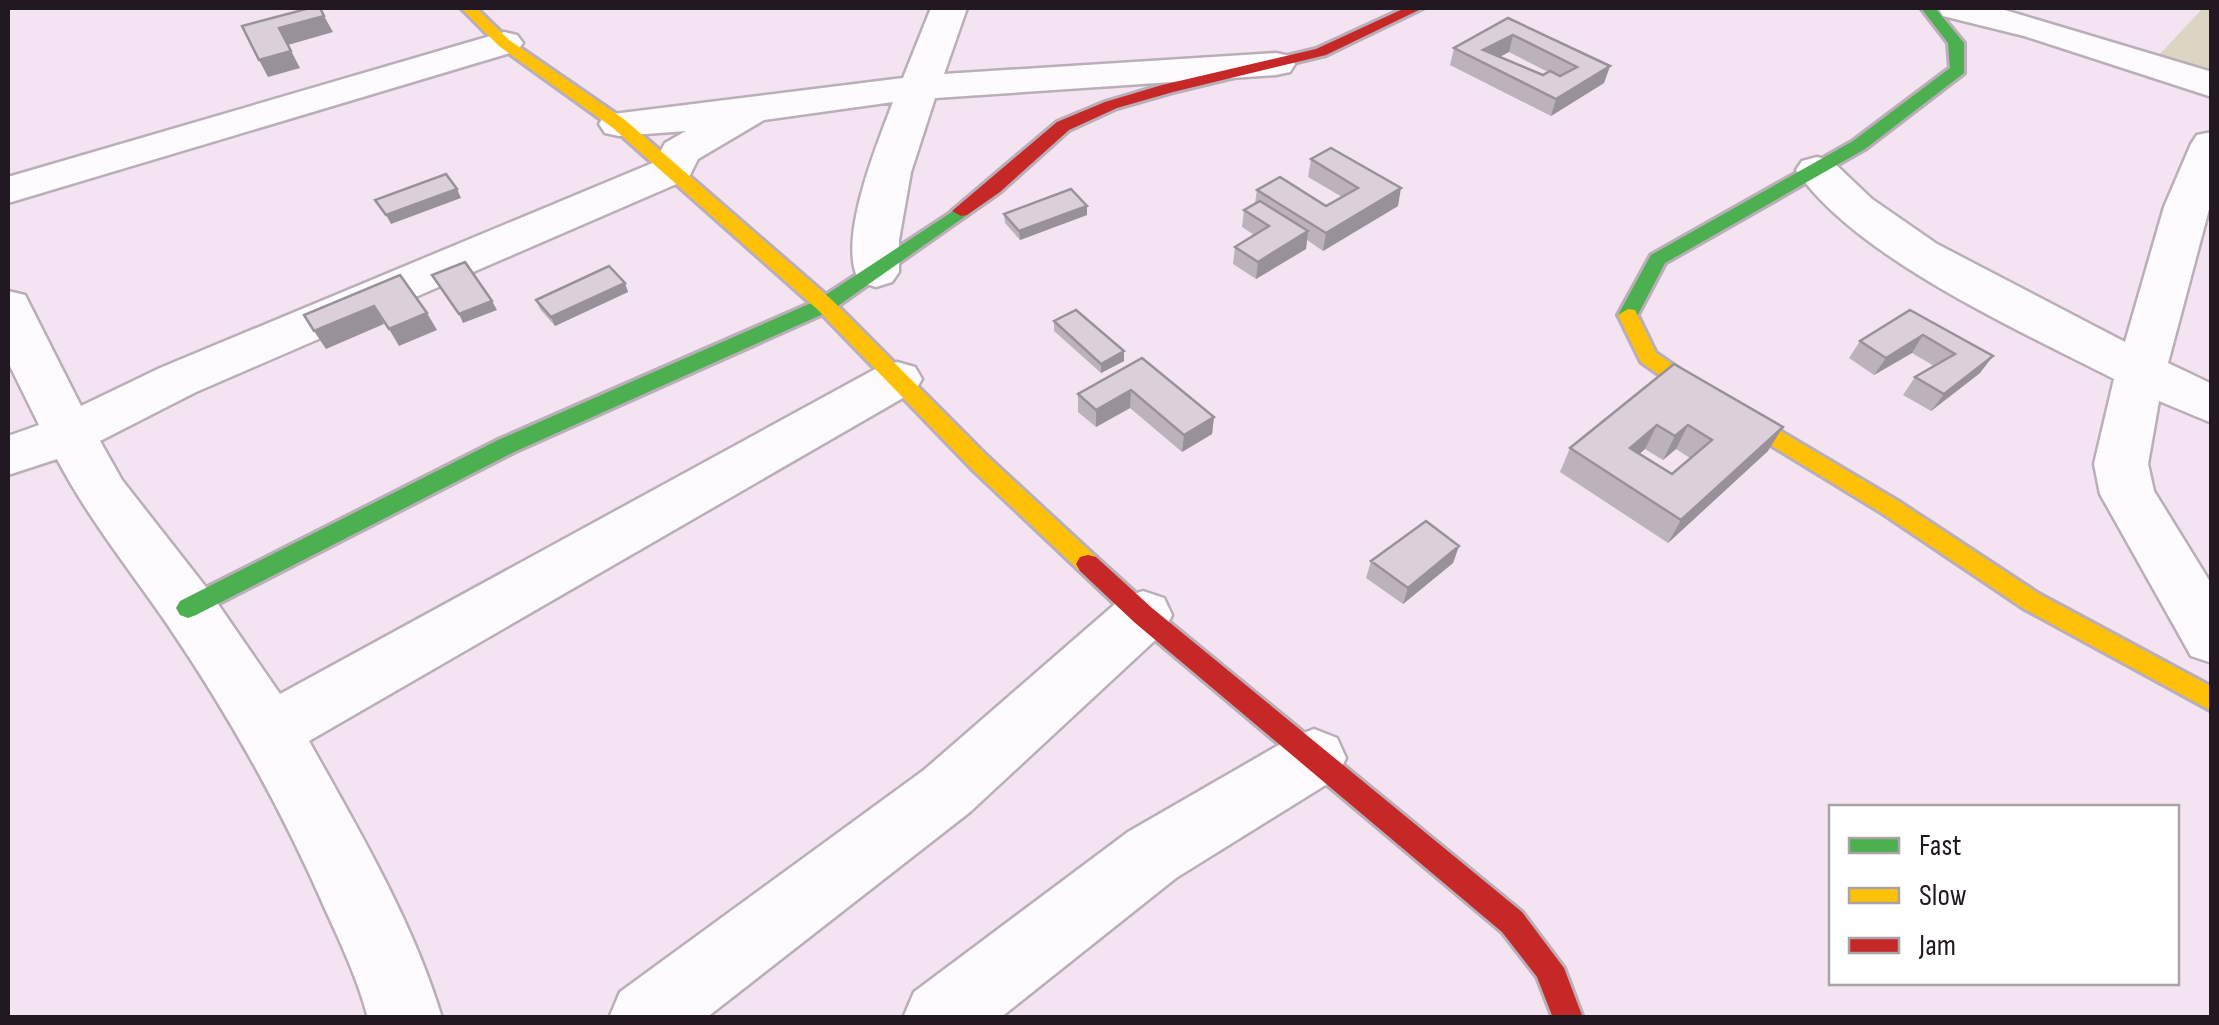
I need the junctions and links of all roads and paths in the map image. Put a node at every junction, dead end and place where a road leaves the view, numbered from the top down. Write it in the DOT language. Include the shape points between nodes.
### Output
graph roads {
  1 [pos="468,8"];
  2 [pos="948,8"];
  3 [pos="1416,8"];
  4 [pos="1928,8"];
  5 [pos="1956,8"];
  6 [pos="2036,28"];
  7 [pos="504,44"];
  8 [pos="1276,64"];
  9 [pos="1958,70"];
  10 [pos="2212,85"];
  11 [pos="921,90"];
  12 [pos="750,112"];
  13 [pos="620,124"];
  14 [pos="2212,144"];
  15 [pos="672,170"];
  16 [pos="1817,170"];
  17 [pos="8,190"];
  18 [pos="876,272"];
  19 [pos="825,305"];
  20 [pos="8,306"];
  21 [pos="2140,371"];
  22 [pos="897,379"];
  23 [pos="2212,404"];
  24 [pos="69,434"];
  25 [pos="8,456"];
  26 [pos="188,608"];
  27 [pos="1143,616"];
  28 [pos="2212,638"];
  29 [pos="2212,700"];
  30 [pos="270,731"];
  31 [pos="1314,758"];
  32 [pos="406,1018"];
  33 [pos="646,1018"];
  34 [pos="940,1018"];
  35 [pos="1568,1018"];
  1 -- 7 [label="street"];
  2 -- 11 [label="street"];
  3 -- 8 [label="street" via="1321,52"];
  4 -- 9 [label="street" via="1956,43"];
  5 -- 6 [label="street"];
  6 -- 9 [label="street"];
  6 -- 10 [label="street"];
  7 -- 13 [label="street"];
  7 -- 17 [label="street"];
  8 -- 11 [label="street" via="1042,75"];
  8 -- 18 [label="street" via="1168,88 1062,126 994,188"];
  9 -- 16 [label="street"];
  11 -- 12 [label="street"];
  11 -- 18 [label="street" via="881,206"];
  12 -- 13 [label="street"];
  12 -- 15 [label="street" via="680,152"];
  13 -- 15 [label="street"];
  14 -- 21 [label="street" via="2186,207"];
  15 -- 19 [label="street"];
  15 -- 24 [label="street" via="178,380"];
  16 -- 21 [label="street" via="1889,236"];
  16 -- 29 [label="street" via="1658,258 1628,315 1648,357 2031,601"];
  18 -- 19 [label="street"];
  19 -- 22 [label="street"];
  19 -- 26 [label="street" via="506,446"];
  20 -- 24 [label="street"];
  21 -- 23 [label="street"];
  21 -- 28 [label="street" via="2122,464 2127,494"];
  22 -- 27 [label="street"];
  22 -- 30 [label="street"];
  24 -- 25 [label="street"];
  24 -- 26 [label="street" via="103,495"];
  26 -- 30 [label="street"];
  27 -- 31 [label="street"];
  27 -- 33 [label="street" via="947,791"];
  30 -- 32 [label="street" via="330,843"];
  31 -- 34 [label="street" via="1152,855"];
  31 -- 35 [label="street" via="1540,950 1564,989"];
}
